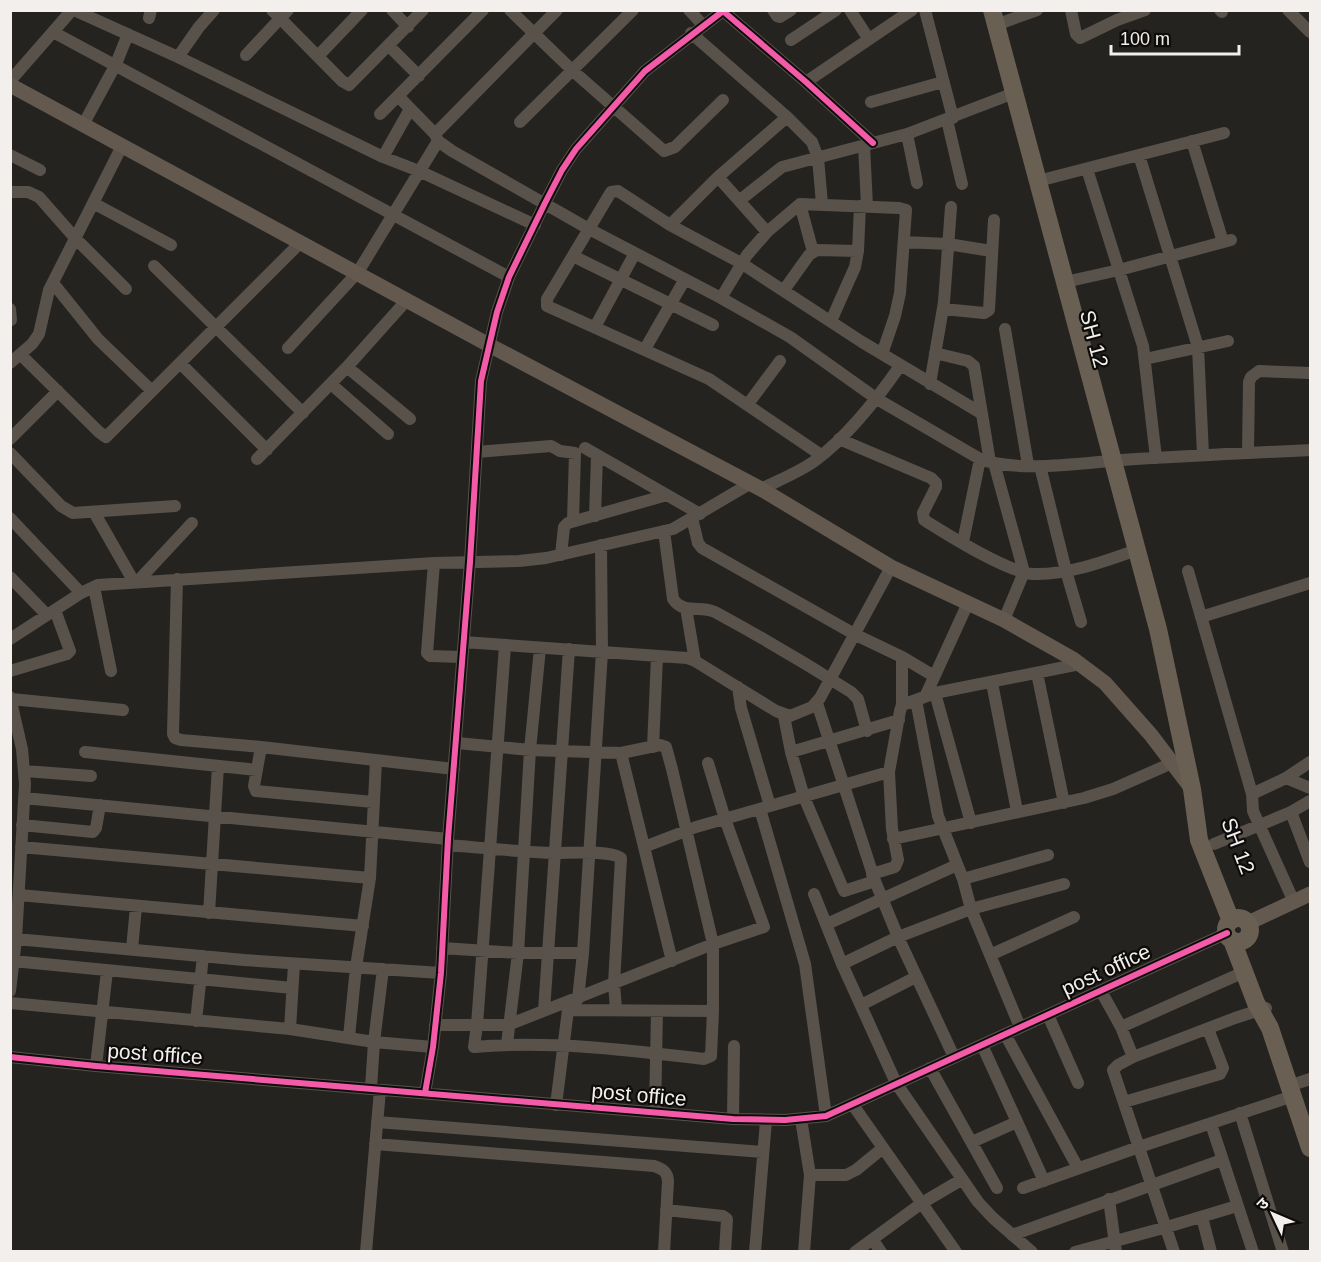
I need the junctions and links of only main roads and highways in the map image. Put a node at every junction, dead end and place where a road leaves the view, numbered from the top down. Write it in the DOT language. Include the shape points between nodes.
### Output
graph roads {
  1 [pos="983,10"];
  2 [pos="994,18"];
  3 [pos="10,83"];
  4 [pos="1010,95"];
  5 [pos="1108,461"];
  6 [pos="1192,789"];
  7 [pos="1311,894"];
  8 [pos="1311,903"];
  9 [pos="1239,930"];
  10 [pos="1263,1009"];
  11 [pos="1309,1137"];
  1 -- 4 [label="highway, SH 12"];
  2 -- 4 [label="highway, SH 12"];
  3 -- 6 [label="main road" via="756,486 891,567 1004,620 1080,664 1105,683"];
  4 -- 5 [label="highway, SH 12"];
  4 -- 5 [label="highway, SH 12" via="1038,181"];
  5 -- 6 [label="highway, SH 12" via="1158,629"];
  6 -- 9 [label="highway, SH 12" via="1214,844"];
  6 -- 9 [label="highway, SH 12" via="1199,840"];
  7 -- 9 [label="main road"];
  8 -- 9 [label="main road"];
  9 -- 10 [label="highway, SH 12"];
  9 -- 10 [label="highway, SH 12" via="1244,972"];
  10 -- 11 [label="highway, SH 12"];
}
